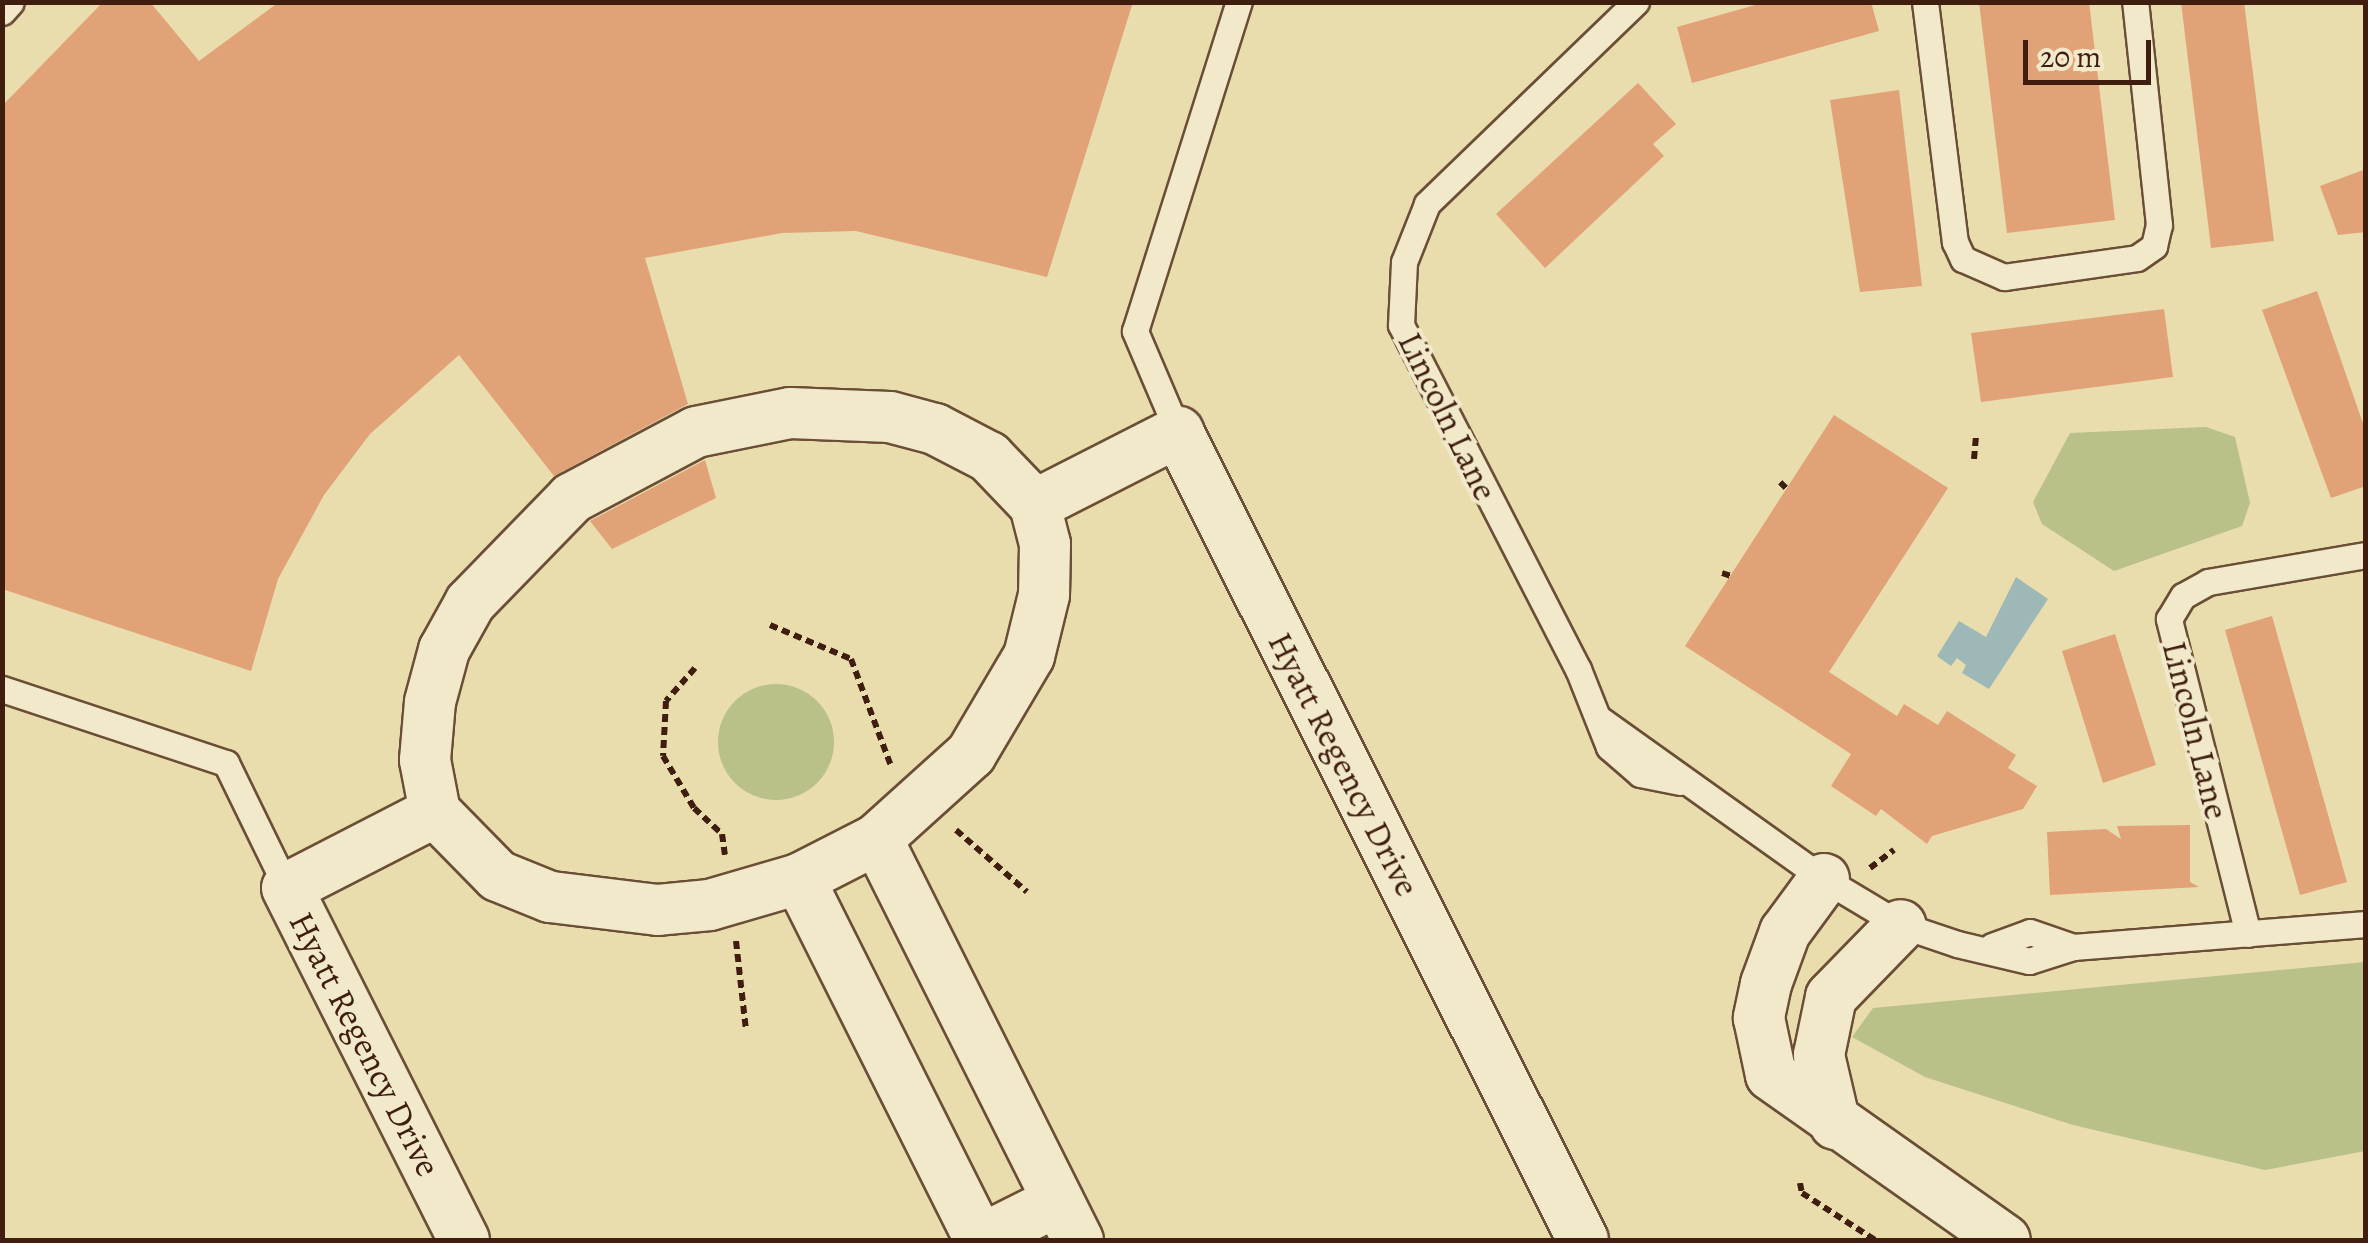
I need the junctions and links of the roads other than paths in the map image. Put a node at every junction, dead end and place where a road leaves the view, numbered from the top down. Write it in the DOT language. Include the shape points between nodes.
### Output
graph roads {
  1 [pos="11,2"];
  2 [pos="1239,2"];
  3 [pos="1636,2"];
  4 [pos="1925,2"];
  5 [pos="2135,2"];
  6 [pos="2,12"];
  7 [pos="1178,432"];
  8 [pos="1035,505"];
  9 [pos="2366,555"];
  10 [pos="2,689"];
  11 [pos="436,812"];
  12 [pos="878,839"];
  13 [pos="1845,875"];
  14 [pos="799,879"];
  15 [pos="288,888"];
  16 [pos="2366,924"];
  17 [pos="1901,925"];
  18 [pos="2248,934"];
  19 [pos="1834,1124"];
  20 [pos="1068,1221"];
  21 [pos="464,1240"];
  22 [pos="980,1240"];
  23 [pos="1583,1240"];
  24 [pos="2005,1240"];
  1 -- 6 [label="lane"];
  2 -- 7 [label="lane" via="1135,331"];
  3 -- 13 [label="lane, Lincoln Lane" via="1427,204 1401,292 1411,355 1625,762 1680,782"];
  4 -- 5 [label="lane" via="1955,242 1963,258 2004,277 2137,258 2154,246 2159,225"];
  7 -- 8 [label="street"];
  7 -- 23 [label="street, Hyatt Regency Drive"];
  8 -- 11 [label="street" via="989,457 936,429 890,417 790,412 696,432 572,498 470,603 444,650 430,702 425,760"];
  8 -- 12 [label="street" via="1045,544 1044,594 1029,656 971,754"];
  9 -- 18 [label="lane, Lincoln Lane" via="2208,582 2184,596 2169,620"];
  10 -- 15 [label="lane" via="226,763"];
  11 -- 14 [label="street" via="498,876 550,898 658,910 710,905"];
  11 -- 15 [label="street, Hyatt Regency Drive"];
  12 -- 14 [label="street"];
  12 -- 20 [label="street"];
  13 -- 17 [label="lane, Lincoln Lane"];
  13 -- 19 [label="street" via="1784,932 1759,1018 1771,1074"];
  14 -- 22 [label="street"];
  15 -- 21 [label="street, Hyatt Regency Drive"];
  16 -- 18 [label="lane, Lincoln Lane"];
  17 -- 18 [label="lane, Lincoln Lane" via="2030,960 2073,947"];
  17 -- 19 [label="street" via="1831,996 1820,1055"];
  19 -- 24 [label="street"];
  20 -- 22 [label="street"];
}
